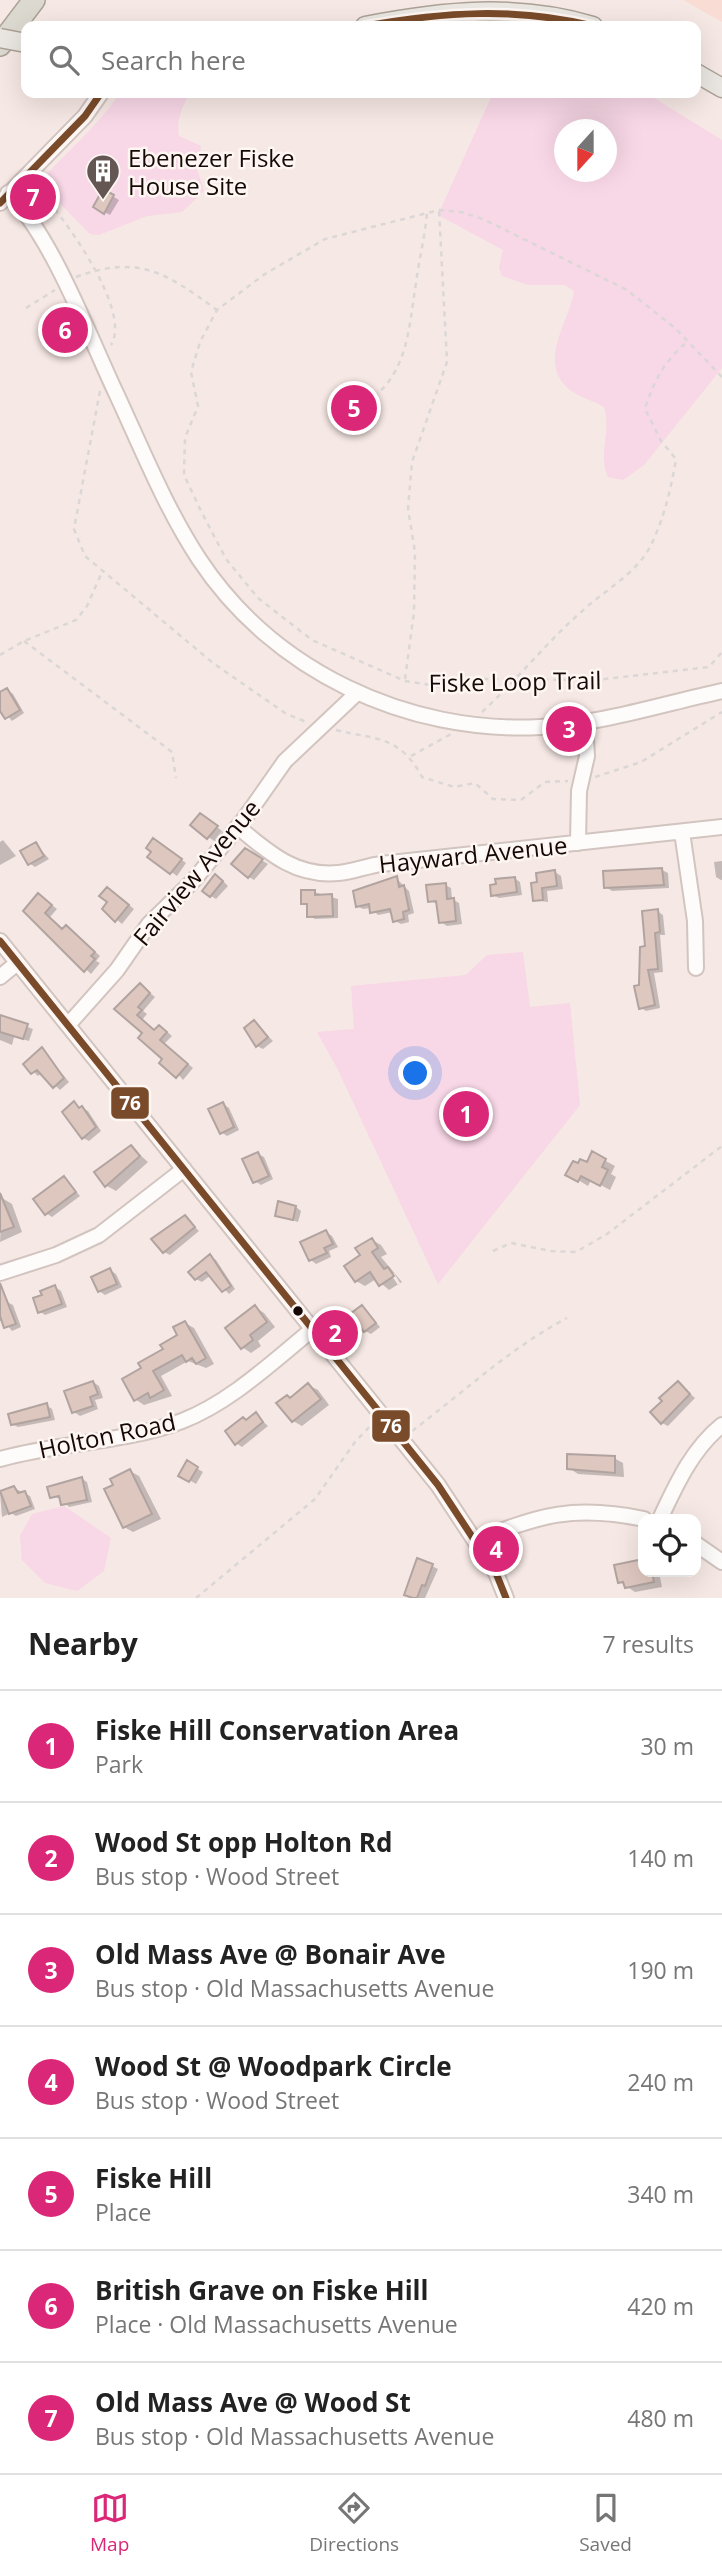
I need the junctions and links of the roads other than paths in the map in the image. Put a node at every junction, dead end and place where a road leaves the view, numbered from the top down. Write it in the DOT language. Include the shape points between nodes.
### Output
graph roads {
  1 [pos="34,0"];
  2 [pos="401,21"];
  3 [pos="571,21"];
  4 [pos="0,38"];
  5 [pos="21,42"];
  6 [pos="0,45"];
  7 [pos="701,76"];
  8 [pos="722,88"];
  9 [pos="98,98"];
  10 [pos="4,198"];
  11 [pos="722,691"];
  12 [pos="357,692"];
  13 [pos="585,722"];
  14 [pos="238,827"];
  15 [pos="722,827"];
  16 [pos="682,832"];
  17 [pos="578,843"];
  18 [pos="0,941"];
  19 [pos="18,963"];
  20 [pos="696,968"];
  21 [pos="0,977"];
  22 [pos="68,1026"];
  23 [pos="184,1170"];
  24 [pos="0,1273"];
  25 [pos="313,1329"];
  26 [pos="722,1425"];
  27 [pos="0,1459"];
  28 [pos="662,1514"];
  29 [pos="638,1518"];
  30 [pos="476,1541"];
  31 [pos="701,1547"];
  32 [pos="722,1562"];
  33 [pos="506,1598"];
  1 -- 6 [label="highway"];
  2 -- 3 [label="main road" via="479,10"];
  4 -- 5 [label="main road, bridge"];
  7 -- 8 [label="main road"];
  9 -- 10 [label="street"];
  10 -- 12 [label="street" via="25,212 41,238 160,488 199,559 237,607 273,640"];
  11 -- 13 [label="street"];
  12 -- 13 [label="street" via="403,711 457,724 528,727"];
  12 -- 14 [label="street, Fairview Avenue" via="289,757"];
  13 -- 17 [label="street" via="587,756 579,791"];
  14 -- 17 [label="street, Hayward Avenue" via="285,864 327,873"];
  14 -- 22 [label="street, Fairview Avenue" via="190,885 149,924 117,970"];
  15 -- 16 [label="street, Hayward Avenue"];
  16 -- 17 [label="street, Hayward Avenue"];
  16 -- 20 [label="street" via="695,921"];
  18 -- 19 [label="street"];
  19 -- 21 [label="street"];
  19 -- 22 [label="street"];
  22 -- 23 [label="street"];
  23 -- 24 [label="street" via="99,1235"];
  23 -- 25 [label="street"];
  25 -- 27 [label="street, Holton Road" via="237,1390 182,1421 136,1435"];
  25 -- 30 [label="street" via="438,1485"];
  26 -- 28 [label="street" via="696,1452"];
  29 -- 30 [label="street" via="604,1511 564,1513 521,1522"];
  30 -- 33 [label="street"];
  31 -- 32 [label="street"];
}
